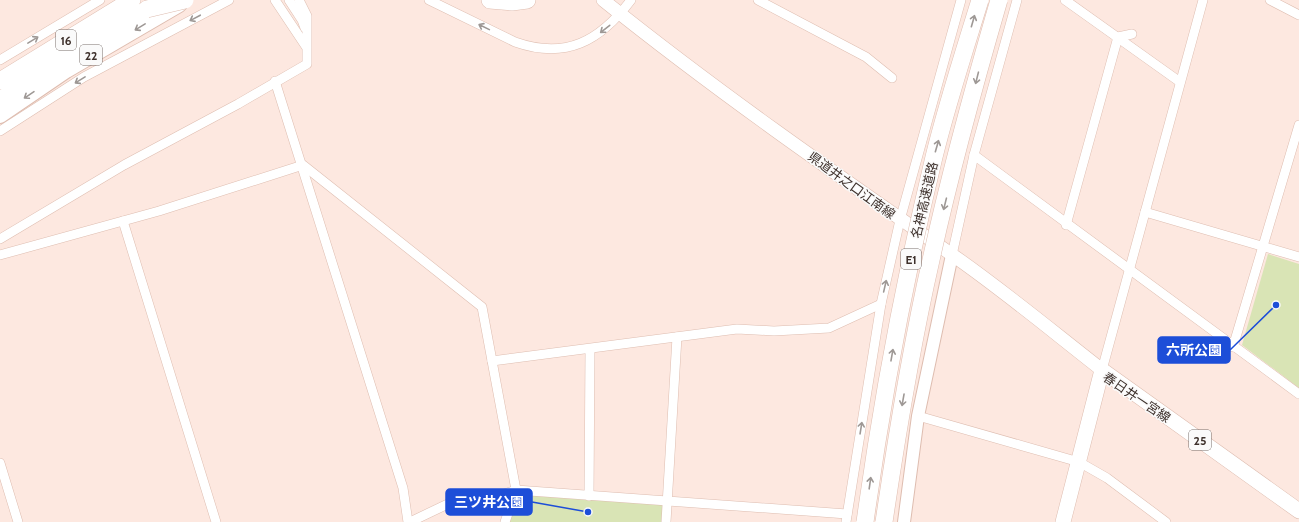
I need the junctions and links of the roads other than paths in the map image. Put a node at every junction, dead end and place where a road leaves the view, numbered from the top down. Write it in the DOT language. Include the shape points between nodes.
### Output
graph roads {
  1 [pos="100,0"];
  2 [pos="127,0"];
  3 [pos="132,0"];
  4 [pos="163,0"];
  5 [pos="185,0"];
  6 [pos="230,0"];
  7 [pos="275,0"];
  8 [pos="289,0"];
  9 [pos="299,0"];
  10 [pos="429,0"];
  11 [pos="490,0"];
  12 [pos="527,0"];
  13 [pos="603,0"];
  14 [pos="631,0"];
  15 [pos="758,0"];
  16 [pos="961,0"];
  17 [pos="980,0"];
  18 [pos="999,0"];
  19 [pos="1017,0"];
  20 [pos="1065,0"];
  21 [pos="1203,0"];
  22 [pos="1270,0"];
  23 [pos="147,9"];
  24 [pos="620,14"];
  25 [pos="1299,15"];
  26 [pos="306,31"];
  27 [pos="1132,34"];
  28 [pos="1118,37"];
  29 [pos="307,48"];
  30 [pos="0,60"];
  31 [pos="0,77"];
  32 [pos="892,78"];
  33 [pos="0,81"];
  34 [pos="275,81"];
  35 [pos="1180,82"];
  36 [pos="0,100"];
  37 [pos="0,115"];
  38 [pos="1299,125"];
  39 [pos="0,131"];
  40 [pos="974,155"];
  41 [pos="303,165"];
  42 [pos="1145,212"];
  43 [pos="900,220"];
  44 [pos="123,221"];
  45 [pos="1066,225"];
  46 [pos="0,239"];
  47 [pos="1263,247"];
  48 [pos="0,255"];
  49 [pos="952,255"];
  50 [pos="1299,258"];
  51 [pos="1129,269"];
  52 [pos="881,304"];
  53 [pos="677,337"];
  54 [pos="1233,347"];
  55 [pos="590,349"];
  56 [pos="492,361"];
  57 [pos="1102,370"];
  58 [pos="1299,394"];
  59 [pos="918,416"];
  60 [pos="1079,462"];
  61 [pos="0,463"];
  62 [pos="516,490"];
  63 [pos="589,496"];
  64 [pos="668,501"];
  65 [pos="1298,509"];
  66 [pos="846,518"];
  67 [pos="1153,518"];
  68 [pos="18,522"];
  69 [pos="216,522"];
  70 [pos="409,522"];
  71 [pos="505,522"];
  72 [pos="666,522"];
  73 [pos="865,522"];
  74 [pos="884,522"];
  75 [pos="904,522"];
  76 [pos="1064,522"];
  77 [pos="1166,522"];
  30 -- 1 [label="street, one-way"];
  2 -- 31 [label="highway, 22"];
  3 -- 33 [label="highway, 16"];
  4 -- 23 [label="highway, 16, bridge"];
  5 -- 23 [label="highway, bridge"];
  5 -- 37 [label="highway, 22, one-way" via="66,70"];
  6 -- 39 [label="street, one-way" via="84,77"];
  7 -- 29 [label="street"];
  8 -- 26 [label="street"];
  9 -- 26 [label="street" via="307,16"];
  24 -- 10 [label="street, one-way" via="609,26 588,41 571,48 547,48 525,46 515,42"];
  11 -- 12 [label="highway"];
  13 -- 24 [label="main road, 県道井之口江南線"];
  14 -- 24 [label="street"];
  15 -- 32 [label="street" via="866,57"];
  16 -- 43 [label="street"];
  73 -- 17 [label="highway, 名神高速道路 / E1, one-way, bridge" via="903,293 935,156"];
  18 -- 74 [label="highway, 名神高速道路 / E1, one-way, bridge" via="978,70 931,259 913,345"];
  19 -- 40 [label="street"];
  20 -- 28 [label="street"];
  21 -- 35 [label="street"];
  22 -- 25 [label="street"];
  23 -- 36 [label="highway, 16"];
  24 -- 43 [label="main road, 県道井之口江南線"];
  26 -- 29 [label="street"];
  27 -- 28 [label="street"];
  28 -- 35 [label="street"];
  28 -- 45 [label="street"];
  29 -- 34 [label="street" via="307,64"];
  34 -- 41 [label="street"];
  34 -- 46 [label="street" via="238,104 124,164"];
  35 -- 42 [label="street"];
  38 -- 47 [label="street"];
  40 -- 45 [label="street"];
  40 -- 49 [label="street"];
  41 -- 44 [label="street"];
  41 -- 56 [label="street" via="482,307"];
  41 -- 70 [label="street" via="403,488"];
  42 -- 47 [label="street"];
  42 -- 51 [label="street"];
  43 -- 49 [label="main road, 県道井之口江南線"];
  52 -- 43 [label="street, one-way"];
  44 -- 48 [label="street"];
  44 -- 69 [label="street"];
  45 -- 51 [label="street"];
  47 -- 50 [label="street"];
  47 -- 54 [label="street"];
  49 -- 57 [label="main road, 県道井之口江南線"];
  49 -- 59 [label="street"];
  51 -- 54 [label="street"];
  51 -- 57 [label="street"];
  52 -- 53 [label="street" via="829,328 774,331 737,329"];
  66 -- 52 [label="street, one-way"];
  53 -- 55 [label="street"];
  53 -- 64 [label="street"];
  54 -- 58 [label="street"];
  55 -- 56 [label="street"];
  55 -- 63 [label="street"];
  56 -- 62 [label="street"];
  57 -- 60 [label="main road, 春日井一宮線"];
  57 -- 65 [label="main road, 春日井一宮線 / 25"];
  59 -- 60 [label="street"];
  59 -- 75 [label="street"];
  60 -- 67 [label="street" via="1108,478"];
  60 -- 76 [label="main road, 春日井一宮線"];
  61 -- 68 [label="street"];
  62 -- 63 [label="street"];
  62 -- 70 [label="street" via="490,500 456,500"];
  62 -- 71 [label="street"];
  63 -- 64 [label="street"];
  64 -- 66 [label="street"];
  64 -- 72 [label="street"];
  67 -- 77 [label="street"];
}
